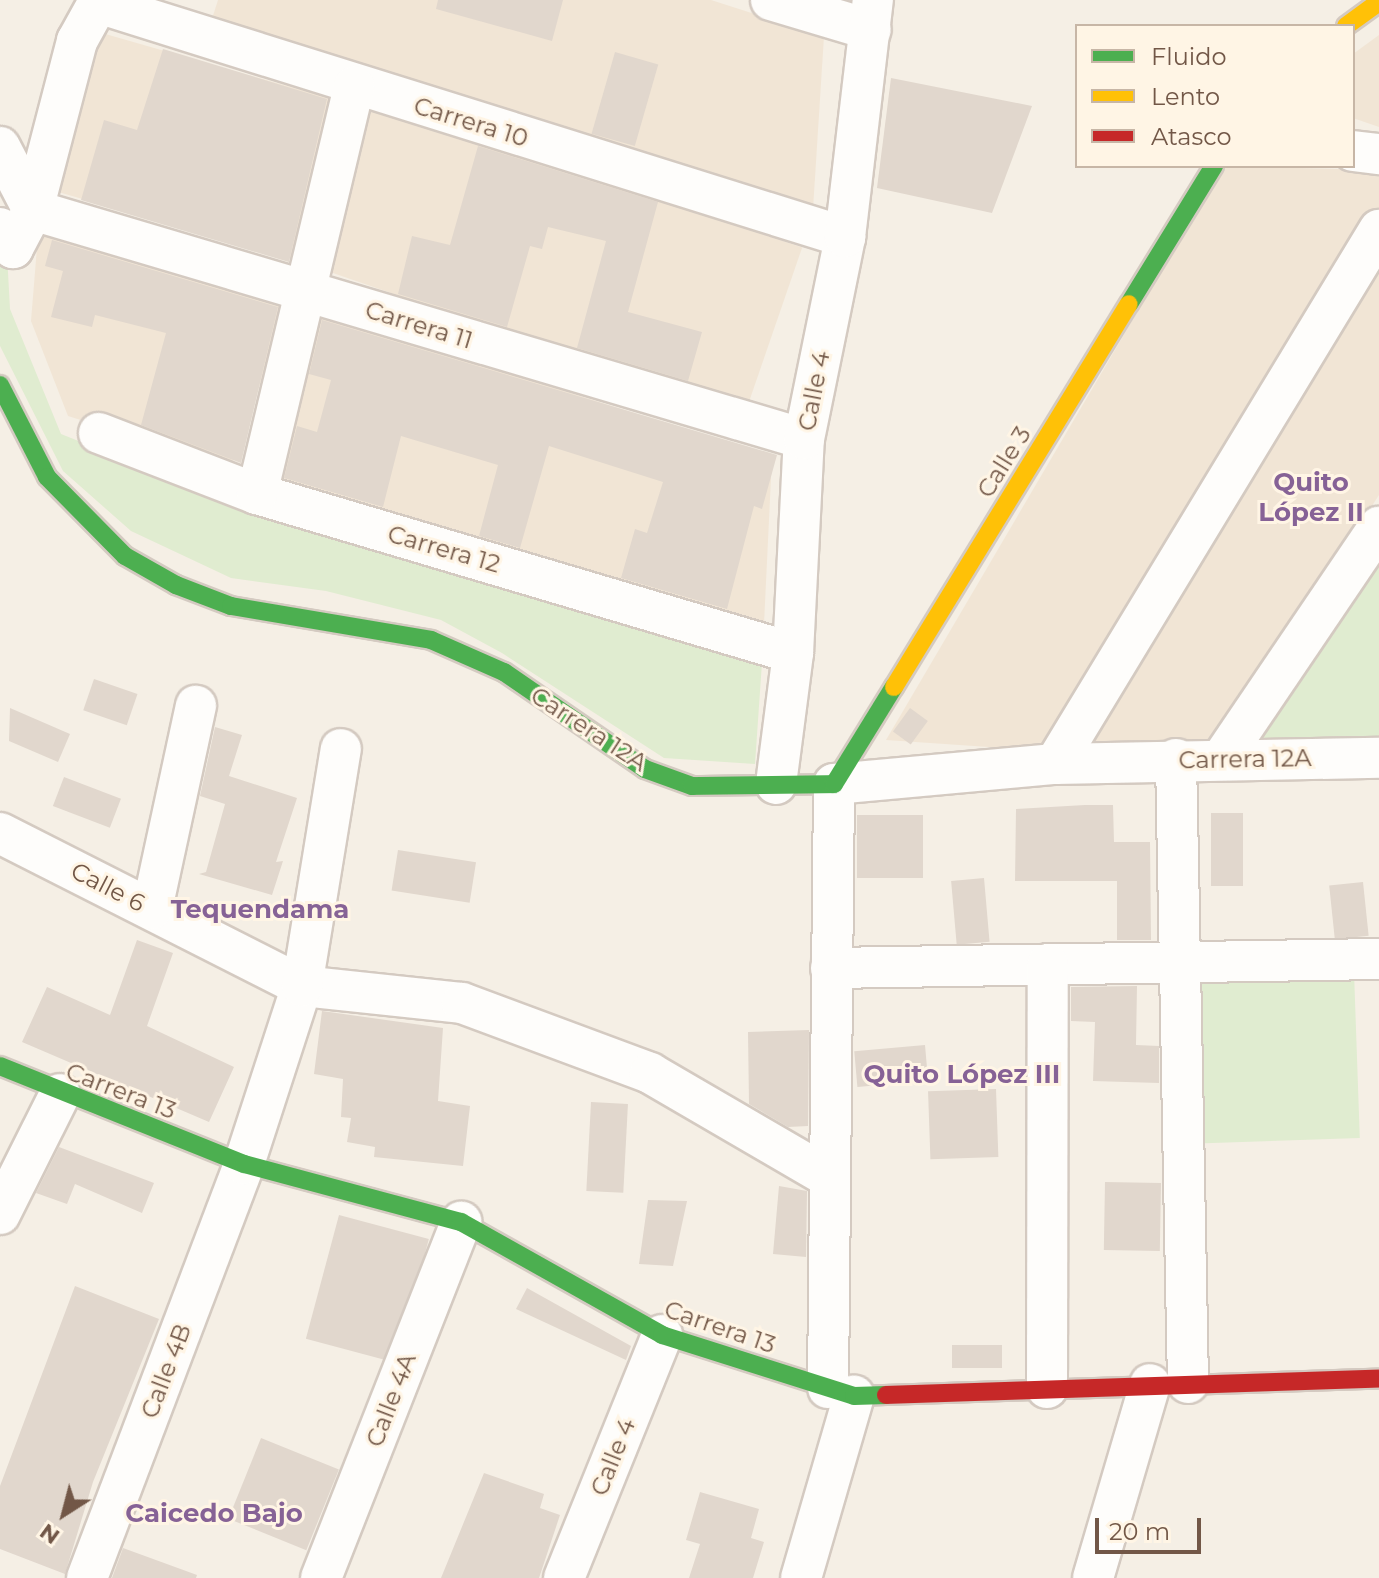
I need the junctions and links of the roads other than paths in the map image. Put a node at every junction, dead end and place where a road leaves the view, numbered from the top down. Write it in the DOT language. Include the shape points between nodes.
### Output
graph roads {
  1 [pos="771,0"];
  2 [pos="1379,2"];
  3 [pos="872,15"];
  4 [pos="1349,24"];
  5 [pos="354,86"];
  6 [pos="0,147"];
  7 [pos="1355,151"];
  8 [pos="1379,154"];
  9 [pos="1213,168"];
  10 [pos="16,219"];
  11 [pos="1379,230"];
  12 [pos="845,237"];
  13 [pos="306,292"];
  14 [pos="0,385"];
  15 [pos="99,433"];
  16 [pos="804,439"];
  17 [pos="257,494"];
  18 [pos="1379,527"];
  19 [pos="793,653"];
  20 [pos="196,706"];
  21 [pos="341,749"];
  22 [pos="1223,757"];
  23 [pos="1379,758"];
  24 [pos="1176,759"];
  25 [pos="1055,764"];
  26 [pos="776,784"];
  27 [pos="834,784"];
  28 [pos="0,833"];
  29 [pos="152,909"];
  30 [pos="1379,959"];
  31 [pos="1179,962"];
  32 [pos="1048,964"];
  33 [pos="831,968"];
  34 [pos="302,986"];
  35 [pos="0,1066"];
  36 [pos="60,1094"];
  37 [pos="244,1164"];
  38 [pos="829,1177"];
  39 [pos="0,1214"];
  40 [pos="461,1222"];
  41 [pos="662,1335"];
  42 [pos="1379,1379"];
  43 [pos="1169,1384"];
  44 [pos="1047,1388"];
  45 [pos="841,1392"];
  46 [pos="87,1578"];
  47 [pos="321,1578"];
  48 [pos="564,1578"];
  49 [pos="801,1578"];
  50 [pos="1093,1578"];
  1 -- 3 [label="street"];
  2 -- 4 [label="street"];
  3 -- 12 [label="street, Calle 4"];
  5 -- 10 [label="street, Carrera 10" via="98,3 77,41"];
  5 -- 12 [label="street, Carrera 10"];
  5 -- 13 [label="street"];
  6 -- 10 [label="street"];
  7 -- 8 [label="street"];
  9 -- 27 [label="street, Calle 3"];
  10 -- 13 [label="street, Carrera 11"];
  11 -- 25 [label="street"];
  12 -- 16 [label="street, Calle 4"];
  13 -- 16 [label="street, Carrera 11"];
  13 -- 17 [label="street"];
  14 -- 26 [label="street, Carrera 12A" via="47,477 125,556 176,585 231,606 431,640 504,672 645,769 692,786"];
  15 -- 17 [label="street, Carrera 12"];
  16 -- 19 [label="street, Calle 4"];
  17 -- 19 [label="street, Carrera 12"];
  18 -- 22 [label="street"];
  19 -- 26 [label="street, Calle 4"];
  20 -- 29 [label="street"];
  21 -- 34 [label="street, Calle 4B"];
  22 -- 23 [label="street, Carrera 12A"];
  22 -- 24 [label="street, Carrera 12A"];
  24 -- 25 [label="street, Carrera 12A"];
  24 -- 31 [label="street"];
  25 -- 27 [label="street, Carrera 12A"];
  26 -- 27 [label="street, Carrera 12A"];
  27 -- 33 [label="street"];
  28 -- 29 [label="street, Calle 6"];
  29 -- 34 [label="street, Calle 6"];
  30 -- 31 [label="street"];
  31 -- 32 [label="street"];
  31 -- 43 [label="street"];
  32 -- 33 [label="street"];
  32 -- 44 [label="street"];
  33 -- 38 [label="street"];
  34 -- 37 [label="street, Calle 4B"];
  34 -- 38 [label="street" via="462,1003 650,1073"];
  35 -- 36 [label="street, Carrera 13"];
  36 -- 37 [label="street, Carrera 13"];
  36 -- 39 [label="street"];
  37 -- 40 [label="street, Carrera 13"];
  37 -- 46 [label="street, Calle 4B"];
  38 -- 45 [label="street"];
  40 -- 41 [label="street, Carrera 13"];
  40 -- 47 [label="street, Calle 4A"];
  41 -- 45 [label="street, Carrera 13"];
  41 -- 48 [label="street, Calle 4"];
  42 -- 43 [label="street, Carrera 13"];
  43 -- 44 [label="street, Carrera 13"];
  43 -- 50 [label="street"];
  44 -- 45 [label="street, Carrera 13"];
  45 -- 49 [label="street"];
}
